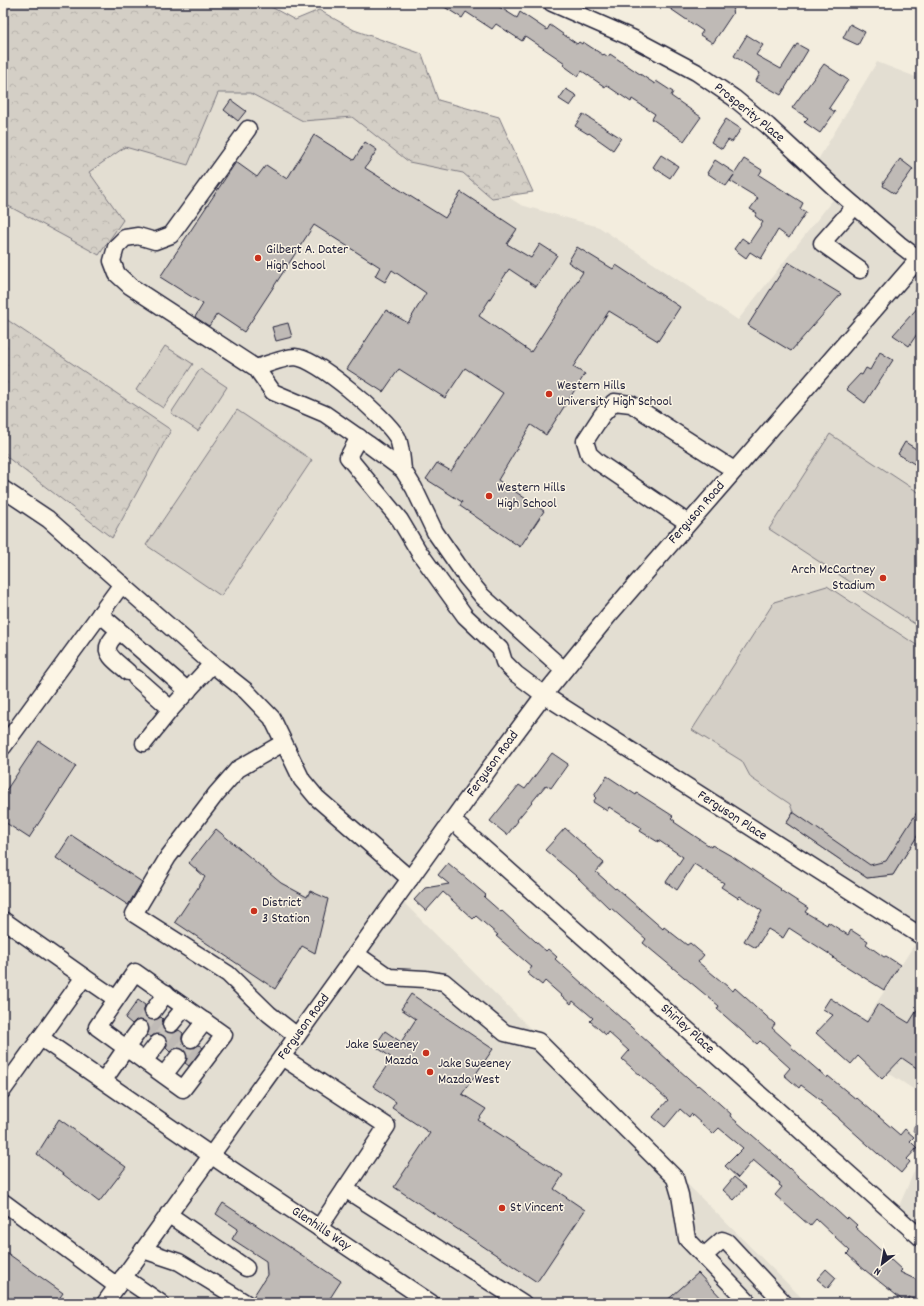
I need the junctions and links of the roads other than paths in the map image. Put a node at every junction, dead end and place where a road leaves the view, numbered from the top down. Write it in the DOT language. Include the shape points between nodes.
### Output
graph roads {
  1 [pos="552,3"];
  2 [pos="248,129"];
  3 [pos="855,206"];
  4 [pos="920,259"];
  5 [pos="860,270"];
  6 [pos="256,368"];
  7 [pos="359,437"];
  8 [pos="403,470"];
  9 [pos="734,470"];
  10 [pos="3,489"];
  11 [pos="688,523"];
  12 [pos="122,584"];
  13 [pos="100,614"];
  14 [pos="119,631"];
  15 [pos="212,664"];
  16 [pos="564,670"];
  17 [pos="188,691"];
  18 [pos="544,695"];
  19 [pos="171,709"];
  20 [pos="283,742"];
  21 [pos="144,743"];
  22 [pos="3,747"];
  23 [pos="453,821"];
  24 [pos="410,879"];
  25 [pos="3,920"];
  26 [pos="921,936"];
  27 [pos="356,954"];
  28 [pos="84,977"];
  29 [pos="166,993"];
  30 [pos="116,999"];
  31 [pos="185,1007"];
  32 [pos="153,1011"];
  33 [pos="205,1021"];
  34 [pos="171,1024"];
  35 [pos="140,1029"];
  36 [pos="297,1036"];
  37 [pos="41,1038"];
  38 [pos="191,1039"];
  39 [pos="158,1043"];
  40 [pos="126,1048"];
  41 [pos="178,1057"];
  42 [pos="282,1057"];
  43 [pos="144,1061"];
  44 [pos="164,1075"];
  45 [pos="104,1080"];
  46 [pos="3,1090"];
  47 [pos="211,1155"];
  48 [pos="345,1189"];
  49 [pos="3,1202"];
  50 [pos="168,1214"];
  51 [pos="319,1228"];
  52 [pos="921,1238"];
  53 [pos="143,1250"];
  54 [pos="704,1256"];
  55 [pos="246,1268"];
  56 [pos="120,1282"];
  57 [pos="105,1303"];
  58 [pos="161,1303"];
  59 [pos="246,1303"];
  60 [pos="431,1303"];
  61 [pos="523,1303"];
  62 [pos="749,1303"];
  63 [pos="784,1303"];
  1 -- 3 [label="street, Prosperity Place" via="632,38 696,72 768,126"];
  2 -- 6 [label="street" via="171,235 155,241 138,236 125,238 116,247 112,261 117,274 130,286"];
  3 -- 4 [label="street, Prosperity Place"];
  3 -- 5 [label="street" via="822,243"];
  4 -- 9 [label="street, Ferguson Road"];
  6 -- 7 [label="street" via="273,392 325,414"];
  6 -- 8 [label="street" via="294,357 305,359 358,396 378,415 398,438"];
  7 -- 8 [label="street"];
  7 -- 18 [label="street, Ferguson Place" via="348,457 400,520 423,558 465,616 500,649 504,662"];
  8 -- 16 [label="street" via="435,532 467,578 493,607"];
  9 -- 11 [label="street, Ferguson Road"];
  9 -- 11 [label="street" via="631,404 614,402 602,415 585,441 589,454"];
  10 -- 12 [label="street" via="48,519"];
  11 -- 16 [label="street, Ferguson Road"];
  12 -- 13 [label="street"];
  12 -- 15 [label="street"];
  13 -- 14 [label="street"];
  13 -- 22 [label="street"];
  14 -- 17 [label="street"];
  14 -- 19 [label="street" via="108,645 111,657"];
  15 -- 17 [label="street"];
  15 -- 20 [label="street" via="246,691 272,718"];
  16 -- 18 [label="street, Ferguson Road"];
  17 -- 19 [label="street"];
  18 -- 23 [label="street, Ferguson Road"];
  18 -- 26 [label="street, Ferguson Place"];
  19 -- 21 [label="street"];
  20 -- 24 [label="street" via="302,780 317,798"];
  20 -- 36 [label="street" via="238,769 216,794 168,857 134,914 228,974"];
  23 -- 24 [label="street, Ferguson Road"];
  23 -- 52 [label="street, Shirley Place"];
  24 -- 27 [label="street, Ferguson Road"];
  25 -- 28 [label="street"];
  27 -- 36 [label="street, Ferguson Road"];
  27 -- 54 [label="street" via="389,977 444,982 505,1033 538,1041 675,1178 687,1239"];
  28 -- 30 [label="street"];
  28 -- 37 [label="street"];
  29 -- 30 [label="street" via="135,972"];
  29 -- 31 [label="street"];
  29 -- 32 [label="street"];
  30 -- 40 [label="street" via="97,1026"];
  31 -- 33 [label="street"];
  31 -- 34 [label="street"];
  33 -- 38 [label="street"];
  33 -- 44 [label="street" via="224,1034 183,1088"];
  35 -- 40 [label="street"];
  36 -- 42 [label="street, Ferguson Road"];
  37 -- 45 [label="street, Glenhills Way"];
  37 -- 46 [label="street"];
  39 -- 43 [label="street"];
  40 -- 43 [label="street"];
  40 -- 45 [label="street"];
  41 -- 44 [label="street"];
  42 -- 47 [label="street, Ferguson Road"];
  42 -- 48 [label="street" via="387,1126"];
  43 -- 44 [label="street"];
  45 -- 47 [label="street, Glenhills Way"];
  47 -- 50 [label="street, Ferguson Road"];
  47 -- 51 [label="street, Glenhills Way"];
  48 -- 51 [label="street"];
  48 -- 61 [label="street"];
  49 -- 56 [label="street"];
  50 -- 53 [label="street, Ferguson Road"];
  50 -- 55 [label="street"];
  51 -- 60 [label="street, Glenhills Way"];
  53 -- 56 [label="street, Ferguson Road"];
  53 -- 59 [label="street" via="179,1262"];
  54 -- 62 [label="street"];
  54 -- 63 [label="street" via="722,1240 727,1242"];
  56 -- 57 [label="street, Ferguson Road"];
  56 -- 58 [label="street"];
}
